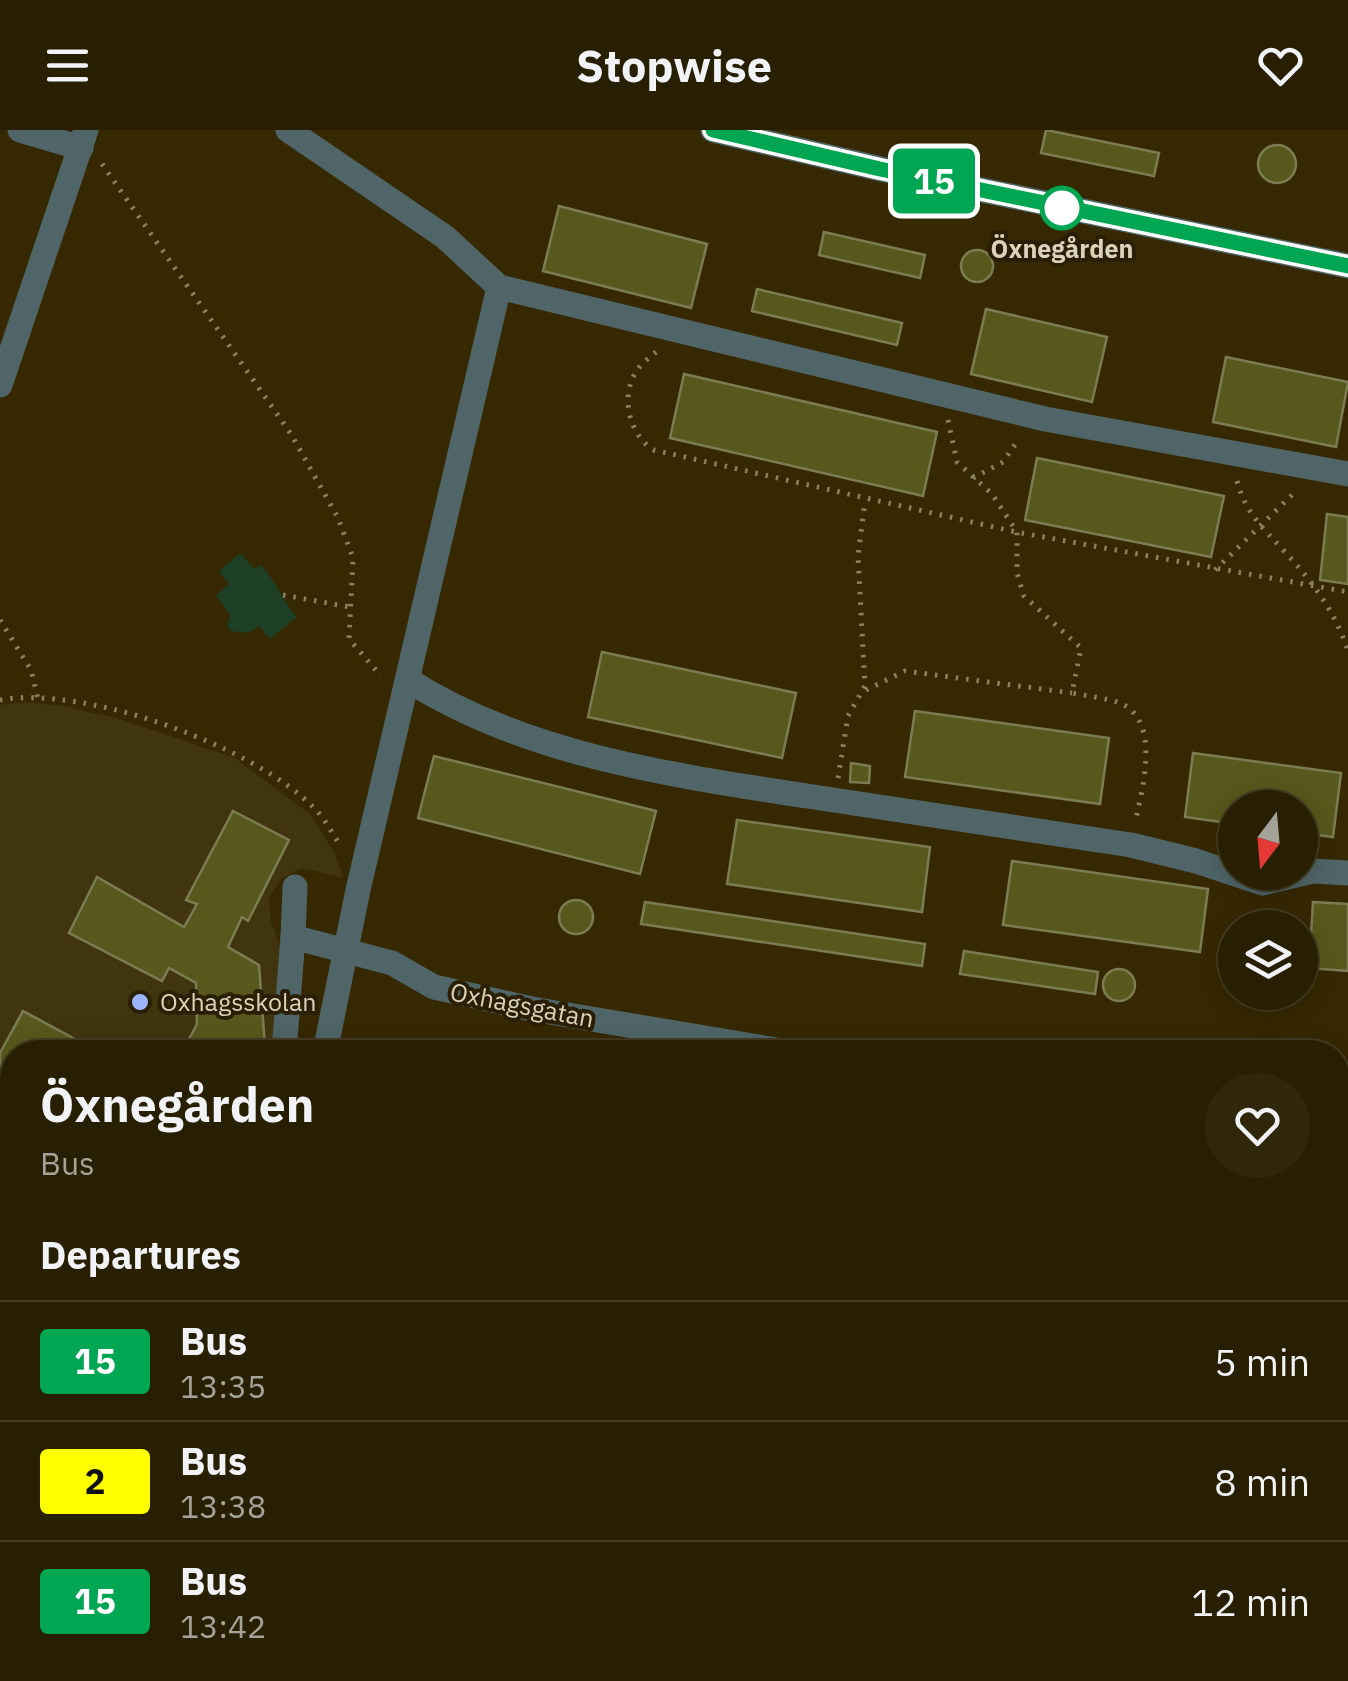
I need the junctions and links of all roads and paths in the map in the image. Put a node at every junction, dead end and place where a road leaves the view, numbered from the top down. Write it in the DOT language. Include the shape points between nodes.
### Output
graph roads {
  1 [pos="20,130"];
  2 [pos="288,130"];
  3 [pos="713,130"];
  4 [pos="87,136"];
  5 [pos="1348,266"];
  6 [pos="498,287"];
  7 [pos="680,330"];
  8 [pos="0,386"];
  9 [pos="934,392"];
  10 [pos="1045,419"];
  11 [pos="1229,454"];
  12 [pos="1336,472"];
  13 [pos="974,478"];
  14 [pos="865,501"];
  15 [pos="1258,526"];
  16 [pos="1018,532"];
  17 [pos="1216,570"];
  18 [pos="1313,588"];
  19 [pos="1348,592"];
  20 [pos="283,595"];
  21 [pos="350,607"];
  22 [pos="0,620"];
  23 [pos="1348,651"];
  24 [pos="408,682"];
  25 [pos="863,691"];
  26 [pos="1072,693"];
  27 [pos="38,699"];
  28 [pos="0,700"];
  29 [pos="834,801"];
  30 [pos="1130,846"];
  31 [pos="1348,873"];
  32 [pos="295,887"];
  33 [pos="358,890"];
  34 [pos="293,937"];
  35 [pos="345,952"];
  36 [pos="285,1040"];
  37 [pos="327,1040"];
  38 [pos="717,1040"];
  1 -- 4 [label="street"];
  2 -- 6 [label="street" via="445,237"];
  3 -- 5 [label="street"];
  4 -- 8 [label="street"];
  4 -- 21 [label="path" via="291,434 338,518 353,558"];
  6 -- 7 [label="street"];
  6 -- 24 [label="street"];
  7 -- 9 [label="street"];
  7 -- 14 [label="path" via="630,385 640,442"];
  9 -- 10 [label="street"];
  9 -- 13 [label="path" via="956,462"];
  10 -- 11 [label="street"];
  10 -- 13 [label="path" via="1022,434 1003,462"];
  11 -- 12 [label="street"];
  11 -- 15 [label="path"];
  12 -- 15 [label="path"];
  13 -- 16 [label="path"];
  14 -- 16 [label="path"];
  14 -- 25 [label="path" via="858,556"];
  15 -- 17 [label="path"];
  15 -- 18 [label="path"];
  16 -- 17 [label="path"];
  16 -- 26 [label="path" via="1024,596 1082,648"];
  17 -- 18 [label="path"];
  18 -- 19 [label="path"];
  18 -- 23 [label="path" via="1332,610"];
  20 -- 21 [label="path"];
  21 -- 24 [label="path" via="349,639 364,660 382,676"];
  22 -- 27 [label="path" via="30,670"];
  24 -- 29 [label="street" via="519,735 683,777"];
  24 -- 33 [label="street"];
  25 -- 26 [label="path" via="905,672"];
  25 -- 29 [label="path" via="848,716"];
  26 -- 30 [label="path" via="1120,704 1142,728 1144,773"];
  27 -- 28 [label="path"];
  27 -- 33 [label="path" via="94,704 154,722 227,749 266,772 315,808 347,855"];
  29 -- 30 [label="street"];
  30 -- 31 [label="street" via="1262,883 1313,870"];
  32 -- 34 [label="street"];
  33 -- 35 [label="street"];
  34 -- 35 [label="street, Oxhagsgatan"];
  34 -- 36 [label="street"];
  35 -- 37 [label="street"];
  35 -- 38 [label="street, Oxhagsgatan" via="392,963 434,987"];
}
